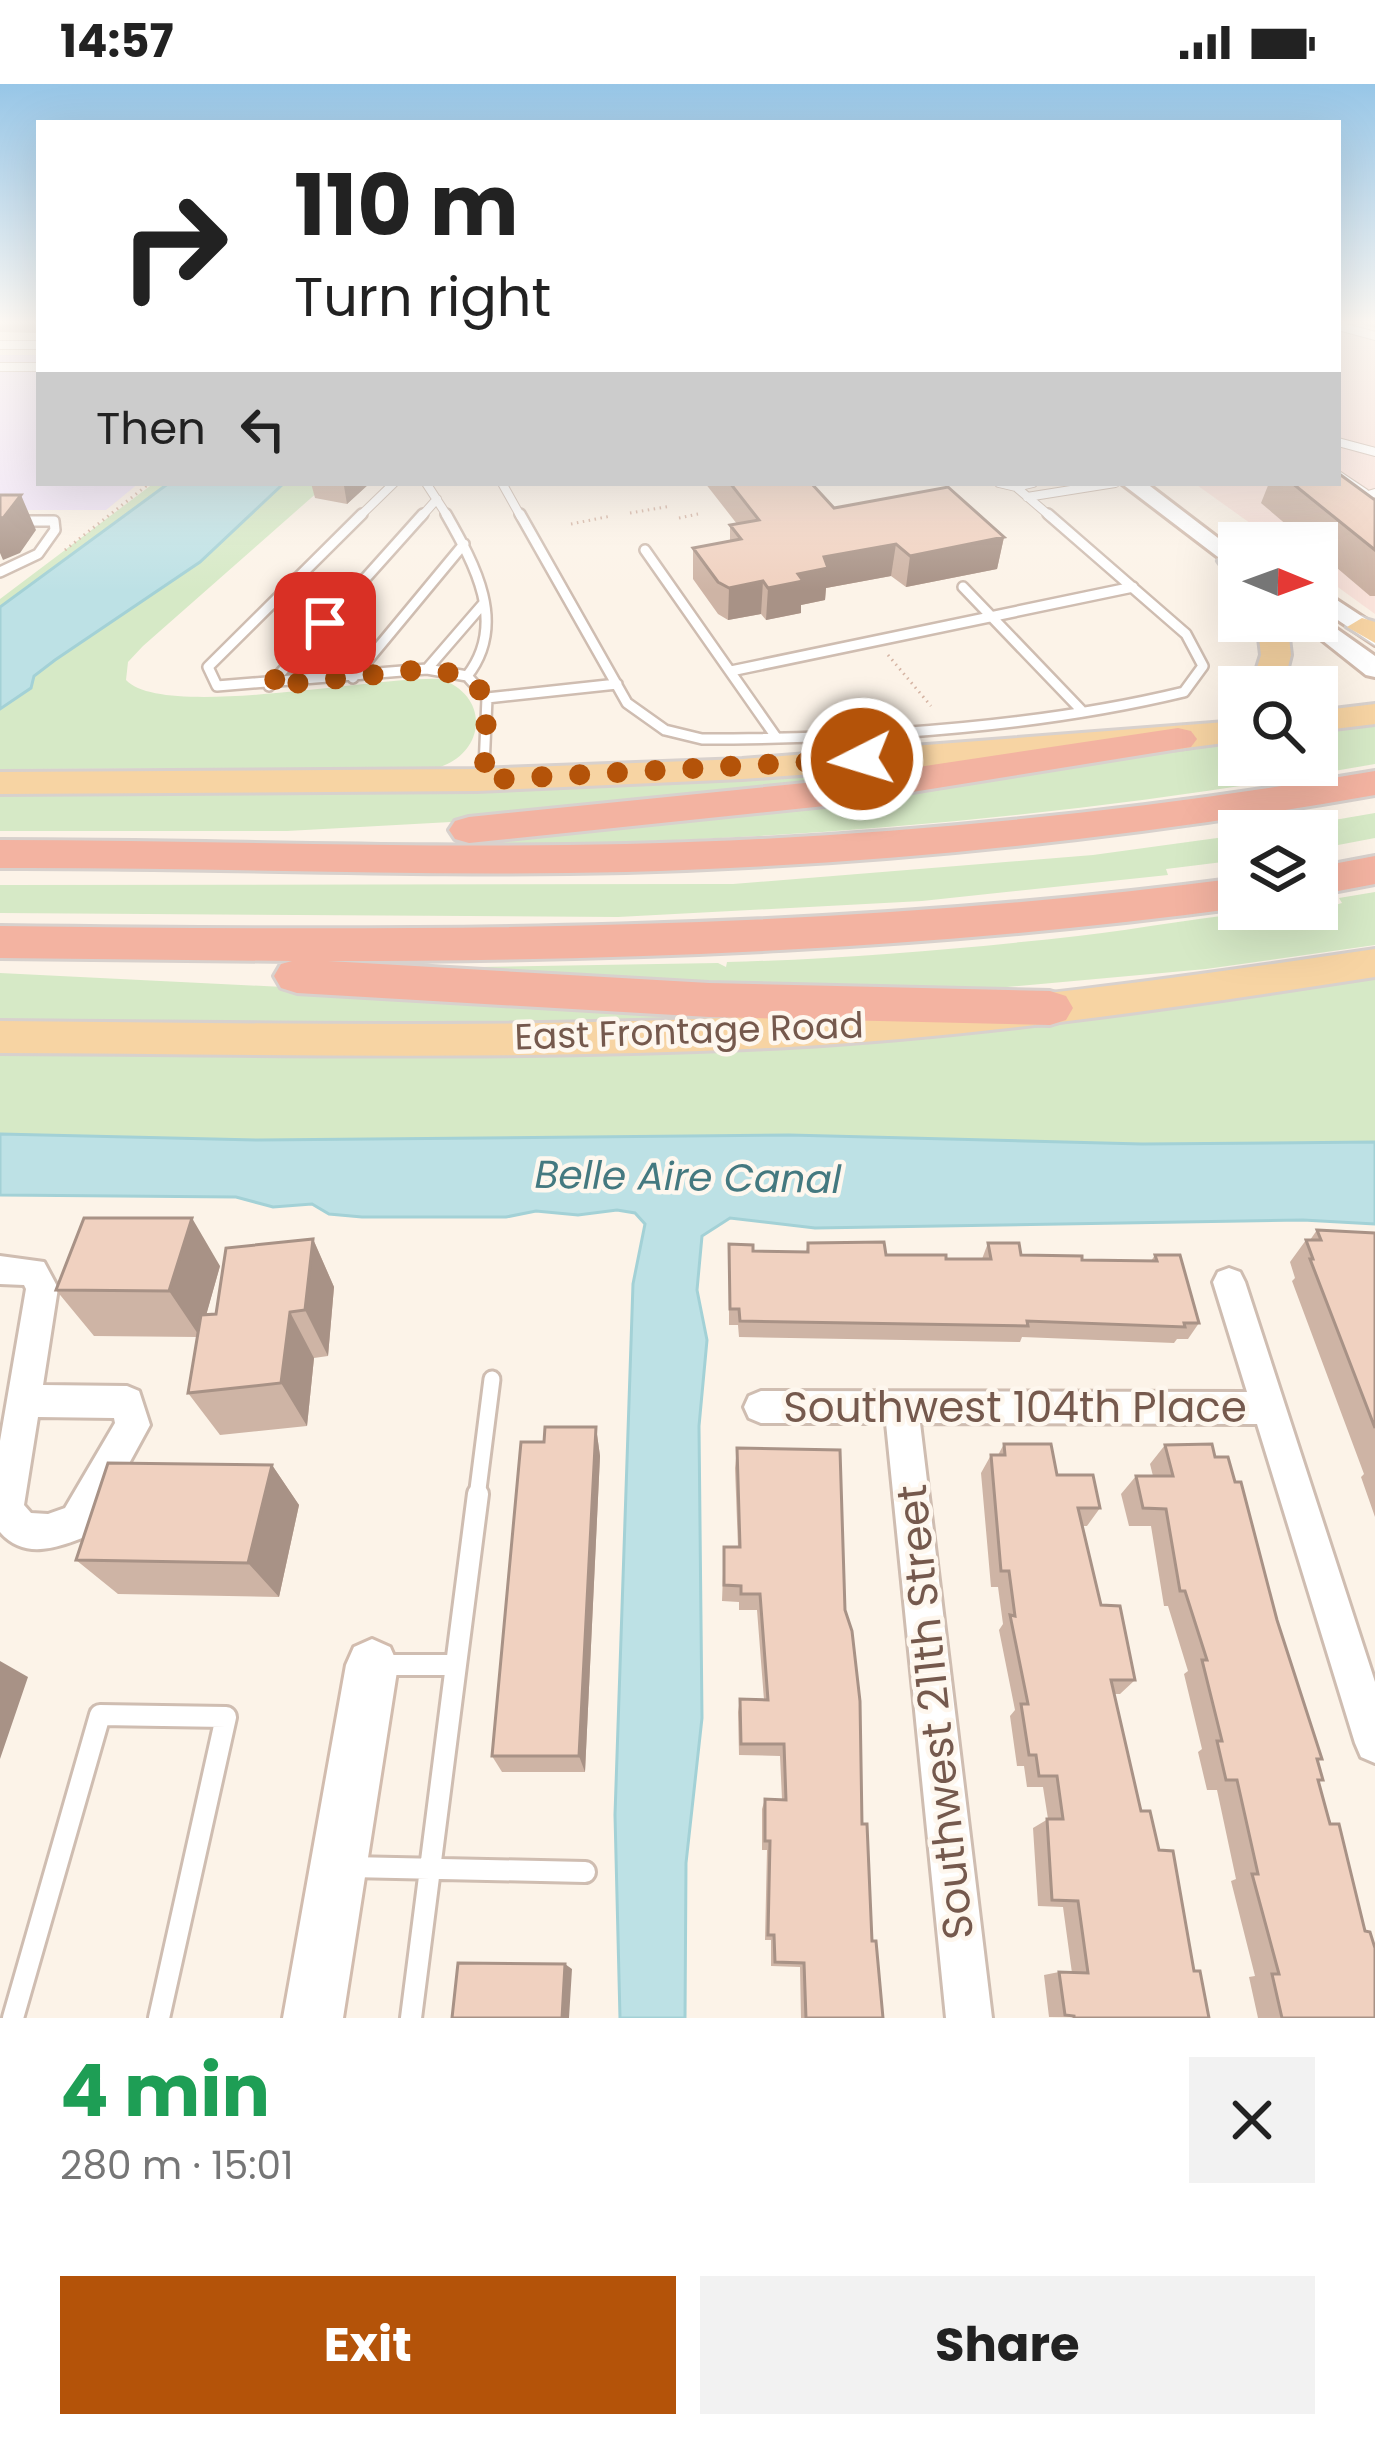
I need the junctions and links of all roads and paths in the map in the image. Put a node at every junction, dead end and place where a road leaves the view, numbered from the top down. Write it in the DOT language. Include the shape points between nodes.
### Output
graph roads {
  1 [pos="1341,443"];
  2 [pos="1375,452"];
  3 [pos="1341,477"];
  4 [pos="146,486"];
  5 [pos="391,486"];
  6 [pos="428,486"];
  7 [pos="504,486"];
  8 [pos="1018,486"];
  9 [pos="1094,486"];
  10 [pos="1136,486"];
  11 [pos="1170,486"];
  12 [pos="1066,490"];
  13 [pos="1370,493"];
  14 [pos="1027,496"];
  15 [pos="436,499"];
  16 [pos="671,506"];
  17 [pos="630,513"];
  18 [pos="698,514"];
  19 [pos="611,516"];
  20 [pos="679,518"];
  21 [pos="1375,519"];
  22 [pos="0,521"];
  23 [pos="1057,522"];
  24 [pos="571,524"];
  25 [pos="1218,538"];
  26 [pos="464,544"];
  27 [pos="1218,545"];
  28 [pos="645,550"];
  29 [pos="54,557"];
  30 [pos="0,572"];
  31 [pos="963,587"];
  32 [pos="1133,587"];
  33 [pos="484,603"];
  34 [pos="1338,609"];
  35 [pos="992,617"];
  36 [pos="1371,633"];
  37 [pos="1338,642"];
  38 [pos="880,646"];
  39 [pos="427,669"];
  40 [pos="1375,670"];
  41 [pos="731,671"];
  42 [pos="467,676"];
  43 [pos="352,678"];
  44 [pos="616,684"];
  45 [pos="269,686"];
  46 [pos="487,698"];
  47 [pos="931,706"];
  48 [pos="1083,712"];
  49 [pos="1375,714"];
  50 [pos="1338,718"];
  51 [pos="1218,724"];
  52 [pos="1218,728"];
  53 [pos="776,737"];
  54 [pos="1178,740"];
  55 [pos="943,752"];
  56 [pos="484,780"];
  57 [pos="0,783"];
  58 [pos="1375,783"];
  59 [pos="6,854"];
  60 [pos="1375,870"];
  61 [pos="1338,877"];
  62 [pos="1218,895"];
  63 [pos="0,942"];
  64 [pos="0,954"];
  65 [pos="1375,963"];
  66 [pos="1049,1008"];
  67 [pos="0,1036"];
  68 [pos="0,1270"];
  69 [pos="1229,1282"];
  70 [pos="492,1379"];
  71 [pos="24,1401"];
  72 [pos="902,1406"];
  73 [pos="761,1407"];
  74 [pos="1269,1408"];
  75 [pos="456,1664"];
  76 [pos="371,1665"];
  77 [pos="1375,1743"];
  78 [pos="338,1867"];
  79 [pos="430,1869"];
  80 [pos="585,1872"];
  81 [pos="14,2018"];
  82 [pos="159,2018"];
  83 [pos="313,2018"];
  84 [pos="411,2018"];
  85 [pos="969,2018"];
  1 -- 2 [label="lane"];
  3 -- 13 [label="lane"];
  4 -- 29 [label="path"];
  5 -- 45 [label="lane" via="208,667 217,686"];
  6 -- 15 [label="lane"];
  7 -- 44 [label="lane"];
  8 -- 14 [label="lane"];
  9 -- 12 [label="lane"];
  10 -- 27 [label="main road"];
  11 -- 25 [label="main road"];
  12 -- 14 [label="lane"];
  12 -- 23 [label="lane"];
  13 -- 21 [label="lane" via="1354,496 1351,505"];
  14 -- 23 [label="lane"];
  15 -- 26 [label="lane"];
  15 -- 45 [label="lane"];
  16 -- 17 [label="path"];
  18 -- 20 [label="path"];
  19 -- 24 [label="path"];
  22 -- 30 [label="lane" via="54,521 55,530 38,554"];
  23 -- 32 [label="lane"];
  26 -- 33 [label="lane"];
  26 -- 43 [label="lane"];
  28 -- 41 [label="lane"];
  31 -- 35 [label="lane"];
  32 -- 35 [label="lane"];
  32 -- 48 [label="lane" via="1186,634 1203,666 1200,676 1165,700"];
  33 -- 39 [label="lane"];
  33 -- 42 [label="lane" via="487,641"];
  34 -- 36 [label="main road"];
  35 -- 41 [label="lane"];
  35 -- 48 [label="lane"];
  37 -- 40 [label="main road"];
  38 -- 47 [label="path"];
  39 -- 42 [label="lane"];
  39 -- 43 [label="lane"];
  41 -- 53 [label="lane"];
  42 -- 46 [label="lane"];
  43 -- 45 [label="lane"];
  44 -- 46 [label="lane"];
  44 -- 53 [label="lane" via="634,711 665,730 714,740"];
  46 -- 56 [label="lane"];
  48 -- 53 [label="lane"];
  49 -- 50 [label="main road"];
  51 -- 55 [label="main road"];
  52 -- 54 [label="main road"];
  54 -- 55 [label="main road"];
  54 -- 59 [label="highway" via="731,808 393,836"];
  55 -- 56 [label="main road"];
  56 -- 57 [label="main road"];
  58 -- 59 [label="highway" via="1132,822 799,851 625,859"];
  60 -- 61 [label="highway"];
  62 -- 63 [label="highway" via="940,928 595,948"];
  64 -- 66 [label="highway" via="709,1000"];
  65 -- 66 [label="main road, East Frontage Road"];
  66 -- 67 [label="main road, East Frontage Road" via="618,1038"];
  68 -- 71 [label="street" via="33,1272 42,1288"];
  69 -- 74 [label="street"];
  70 -- 75 [label="lane"];
  72 -- 73 [label="street, Southwest 104th Place"];
  72 -- 74 [label="street, Southwest 104th Place"];
  72 -- 85 [label="street, Southwest 211th Street"];
  74 -- 77 [label="street"];
  75 -- 76 [label="lane"];
  75 -- 79 [label="lane"];
  76 -- 78 [label="main road"];
  78 -- 79 [label="lane"];
  78 -- 83 [label="main road"];
  79 -- 80 [label="lane"];
  79 -- 84 [label="lane"];
  81 -- 82 [label="lane" via="100,1715 226,1717"];
}
